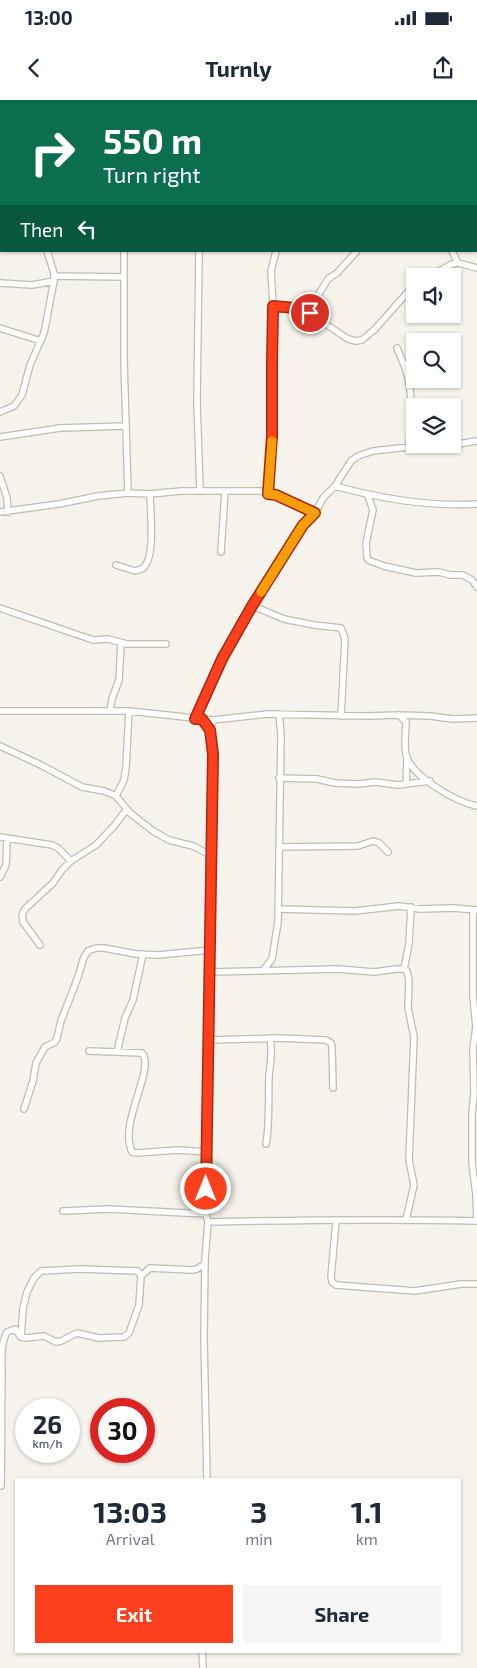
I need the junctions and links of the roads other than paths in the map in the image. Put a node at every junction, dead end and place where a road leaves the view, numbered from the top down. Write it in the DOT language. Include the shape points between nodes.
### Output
graph roads {
  1 [pos="47,252"];
  2 [pos="124,252"];
  3 [pos="199,252"];
  4 [pos="276,252"];
  5 [pos="356,252"];
  6 [pos="452,252"];
  7 [pos="458,263"];
  8 [pos="445,268"];
  9 [pos="477,268"];
  10 [pos="124,277"];
  11 [pos="54,278"];
  12 [pos="0,283"];
  13 [pos="406,294"];
  14 [pos="273,306"];
  15 [pos="310,313"];
  16 [pos="0,328"];
  17 [pos="41,341"];
  18 [pos="397,348"];
  19 [pos="410,398"];
  20 [pos="0,412"];
  21 [pos="126,426"];
  22 [pos="0,437"];
  23 [pos="477,441"];
  24 [pos="461,443"];
  25 [pos="406,447"];
  26 [pos="0,476"];
  27 [pos="335,486"];
  28 [pos="200,491"];
  29 [pos="225,491"];
  30 [pos="128,493"];
  31 [pos="150,494"];
  32 [pos="268,494"];
  33 [pos="368,496"];
  34 [pos="477,504"];
  35 [pos="0,512"];
  36 [pos="8,512"];
  37 [pos="315,513"];
  38 [pos="221,552"];
  39 [pos="116,565"];
  40 [pos="477,587"];
  41 [pos="252,606"];
  42 [pos="0,608"];
  43 [pos="121,644"];
  44 [pos="166,644"];
  45 [pos="0,711"];
  46 [pos="110,711"];
  47 [pos="129,711"];
  48 [pos="280,714"];
  49 [pos="398,715"];
  50 [pos="341,716"];
  51 [pos="477,718"];
  52 [pos="198,719"];
  53 [pos="212,720"];
  54 [pos="210,730"];
  55 [pos="0,746"];
  56 [pos="407,758"];
  57 [pos="279,778"];
  58 [pos="430,782"];
  59 [pos="406,784"];
  60 [pos="116,796"];
  61 [pos="477,806"];
  62 [pos="127,809"];
  63 [pos="3,838"];
  64 [pos="279,847"];
  65 [pos="388,852"];
  66 [pos="212,856"];
  67 [pos="72,861"];
  68 [pos="0,877"];
  69 [pos="411,907"];
  70 [pos="278,910"];
  71 [pos="475,910"];
  72 [pos="40,945"];
  73 [pos="210,950"];
  74 [pos="143,954"];
  75 [pos="272,960"];
  76 [pos="404,969"];
  77 [pos="263,971"];
  78 [pos="279,971"];
  79 [pos="209,972"];
  80 [pos="270,1038"];
  81 [pos="208,1040"];
  82 [pos="89,1051"];
  83 [pos="117,1052"];
  84 [pos="333,1088"];
  85 [pos="24,1109"];
  86 [pos="266,1144"];
  87 [pos="206,1152"];
  88 [pos="63,1210"];
  89 [pos="206,1214"];
  90 [pos="406,1220"];
  91 [pos="336,1221"];
  92 [pos="477,1221"];
  93 [pos="208,1222"];
  94 [pos="205,1264"];
  95 [pos="141,1276"];
  96 [pos="477,1284"];
  97 [pos="21,1337"];
  98 [pos="207,1478"];
  99 [pos="1,1486"];
  100 [pos="202,1653"];
  101 [pos="203,1668"];
  1 -- 11 [label="street"];
  2 -- 10 [label="street"];
  3 -- 28 [label="street"];
  4 -- 14 [label="street" via="271,271"];
  5 -- 15 [label="street" via="328,280"];
  6 -- 7 [label="street"];
  7 -- 8 [label="street"];
  7 -- 9 [label="street"];
  10 -- 11 [label="street"];
  10 -- 21 [label="street"];
  11 -- 12 [label="street" via="32,285"];
  11 -- 17 [label="street"];
  13 -- 15 [label="street" via="362,340 351,341"];
  14 -- 15 [label="street"];
  14 -- 32 [label="street"];
  16 -- 17 [label="street"];
  17 -- 20 [label="street" via="19,400"];
  18 -- 19 [label="street" via="406,371"];
  21 -- 22 [label="street" via="60,428"];
  21 -- 30 [label="street"];
  23 -- 24 [label="street"];
  25 -- 27 [label="street" via="358,456 350,461"];
  26 -- 36 [label="street"];
  27 -- 33 [label="street"];
  27 -- 37 [label="street"];
  28 -- 29 [label="street"];
  28 -- 31 [label="street"];
  29 -- 32 [label="street"];
  29 -- 38 [label="street"];
  30 -- 31 [label="street"];
  30 -- 36 [label="street"];
  31 -- 39 [label="street" via="151,548 148,560 143,568 135,571"];
  32 -- 37 [label="street"];
  33 -- 34 [label="street" via="426,504"];
  33 -- 40 [label="street" via="373,510 366,543 368,560 416,573 463,575"];
  35 -- 36 [label="street"];
  37 -- 41 [label="street" via="303,525"];
  41 -- 50 [label="street" via="284,619 341,628 345,640"];
  41 -- 52 [label="street" via="222,659"];
  42 -- 43 [label="street" via="90,639 108,639"];
  43 -- 44 [label="street"];
  43 -- 46 [label="street" via="120,680"];
  45 -- 46 [label="street"];
  46 -- 47 [label="street"];
  47 -- 52 [label="street"];
  47 -- 60 [label="street" via="126,767"];
  48 -- 50 [label="street"];
  48 -- 53 [label="street"];
  48 -- 57 [label="street"];
  49 -- 50 [label="street"];
  49 -- 51 [label="street"];
  49 -- 56 [label="street" via="406,722"];
  52 -- 53 [label="street"];
  52 -- 54 [label="street"];
  53 -- 54 [label="street"];
  54 -- 66 [label="street" via="213,754"];
  55 -- 60 [label="street" via="82,787"];
  56 -- 58 [label="street"];
  56 -- 59 [label="street"];
  57 -- 59 [label="street" via="323,779 345,784"];
  57 -- 64 [label="street"];
  58 -- 59 [label="street"];
  58 -- 61 [label="street"];
  60 -- 62 [label="street"];
  62 -- 66 [label="street" via="139,821 169,840 193,846"];
  62 -- 67 [label="street" via="96,845"];
  63 -- 67 [label="street" via="52,845"];
  63 -- 68 [label="street" via="6,865"];
  64 -- 65 [label="street" via="358,846 373,842"];
  64 -- 70 [label="street"];
  66 -- 73 [label="street"];
  67 -- 72 [label="street" via="22,916"];
  69 -- 70 [label="street" via="355,911"];
  69 -- 71 [label="street"];
  69 -- 76 [label="street"];
  70 -- 75 [label="street"];
  71 -- 92 [label="street" via="472,1163"];
  73 -- 74 [label="street"];
  73 -- 79 [label="street"];
  74 -- 83 [label="street"];
  74 -- 85 [label="street" via="104,948 88,951 60,1021 57,1038 45,1047 36,1063"];
  75 -- 77 [label="street"];
  75 -- 78 [label="street"];
  76 -- 78 [label="street" via="374,972 338,969"];
  76 -- 90 [label="street" via="409,980 408,1008 414,1037 409,1160 414,1185"];
  77 -- 78 [label="street"];
  77 -- 79 [label="street"];
  79 -- 81 [label="street"];
  80 -- 81 [label="street"];
  80 -- 84 [label="street" via="328,1041 332,1048"];
  80 -- 86 [label="street" via="272,1056"];
  81 -- 87 [label="street"];
  82 -- 83 [label="street"];
  83 -- 87 [label="street" via="142,1053 145,1056 146,1063 130,1119 128,1135 132,1152"];
  87 -- 89 [label="street"];
  88 -- 89 [label="street"];
  89 -- 93 [label="street"];
  90 -- 91 [label="street"];
  90 -- 92 [label="street"];
  91 -- 93 [label="street"];
  91 -- 96 [label="street" via="331,1277 336,1285 415,1291"];
  93 -- 94 [label="street"];
  94 -- 95 [label="street" via="192,1270 150,1268"];
  94 -- 98 [label="street"];
  95 -- 97 [label="street" via="139,1305 127,1336 99,1338 77,1333 61,1342 44,1336"];
  95 -- 97 [label="street" via="138,1271 41,1271 27,1292"];
  97 -- 99 [label="street" via="14,1329 4,1340"];
  100 -- 101 [label="street"];
}
